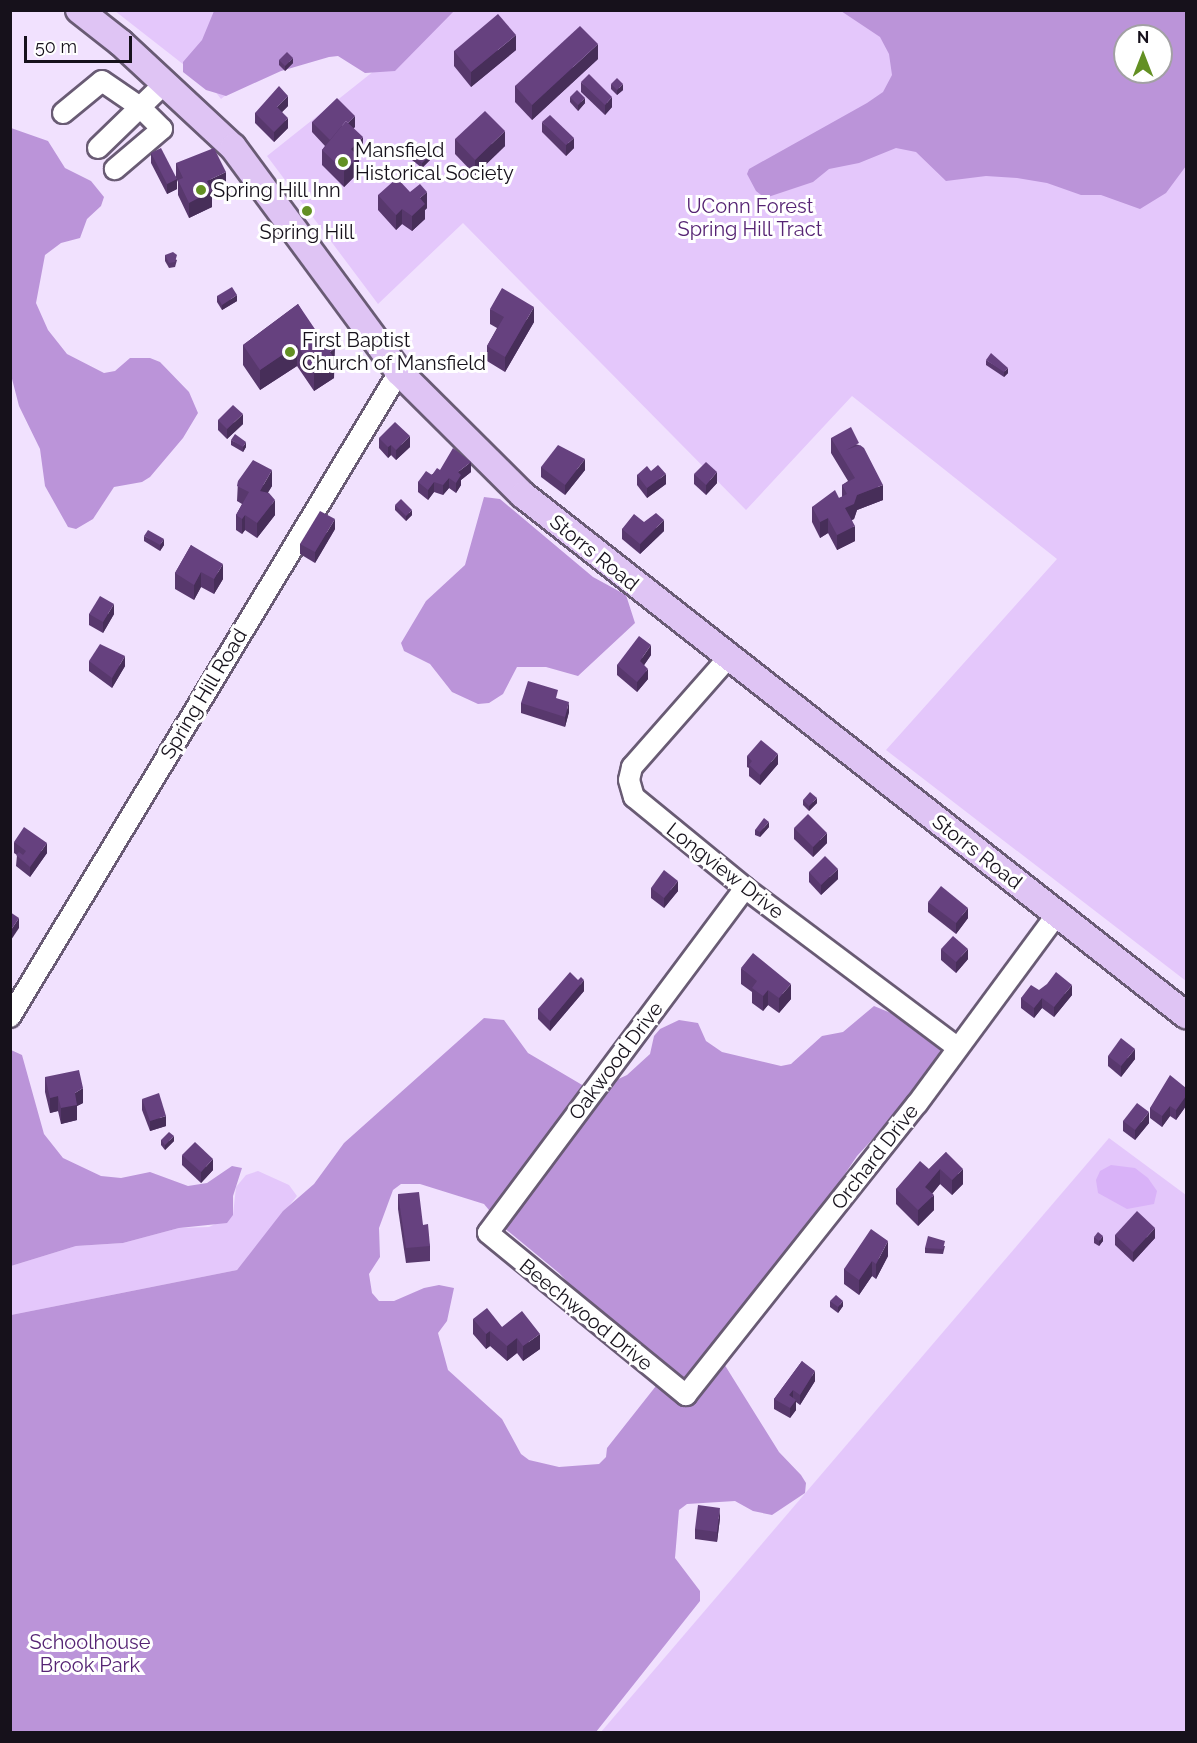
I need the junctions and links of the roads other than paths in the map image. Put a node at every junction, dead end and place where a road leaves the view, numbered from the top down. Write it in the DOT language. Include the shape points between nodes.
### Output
graph roads {
  1 [pos="79,10"];
  2 [pos="165,83"];
  3 [pos="140,107"];
  4 [pos="63,113"];
  5 [pos="98,148"];
  6 [pos="115,169"];
  7 [pos="399,372"];
  8 [pos="728,658"];
  9 [pos="745,888"];
  10 [pos="1057,914"];
  11 [pos="1186,1015"];
  12 [pos="10,1017"];
  13 [pos="958,1048"];
  14 [pos="488,1233"];
  15 [pos="686,1395"];
  1 -- 2 [label="main road, Storrs Road"];
  2 -- 3 [label="street"];
  2 -- 7 [label="main road, Storrs Road" via="232,147 274,198"];
  3 -- 4 [label="street" via="102,81"];
  3 -- 5 [label="street"];
  3 -- 6 [label="street" via="162,129"];
  7 -- 8 [label="main road, Storrs Road" via="523,495"];
  7 -- 12 [label="street, Spring Hill Road"];
  8 -- 9 [label="street, Longview Drive" via="632,767 629,780 634,797"];
  8 -- 10 [label="main road, Storrs Road"];
  9 -- 13 [label="street, Longview Drive"];
  9 -- 14 [label="street, Oakwood Drive"];
  10 -- 11 [label="main road, Storrs Road"];
  10 -- 13 [label="street, Orchard Drive"];
  13 -- 15 [label="street, Orchard Drive"];
  14 -- 15 [label="street, Beechwood Drive"];
}
